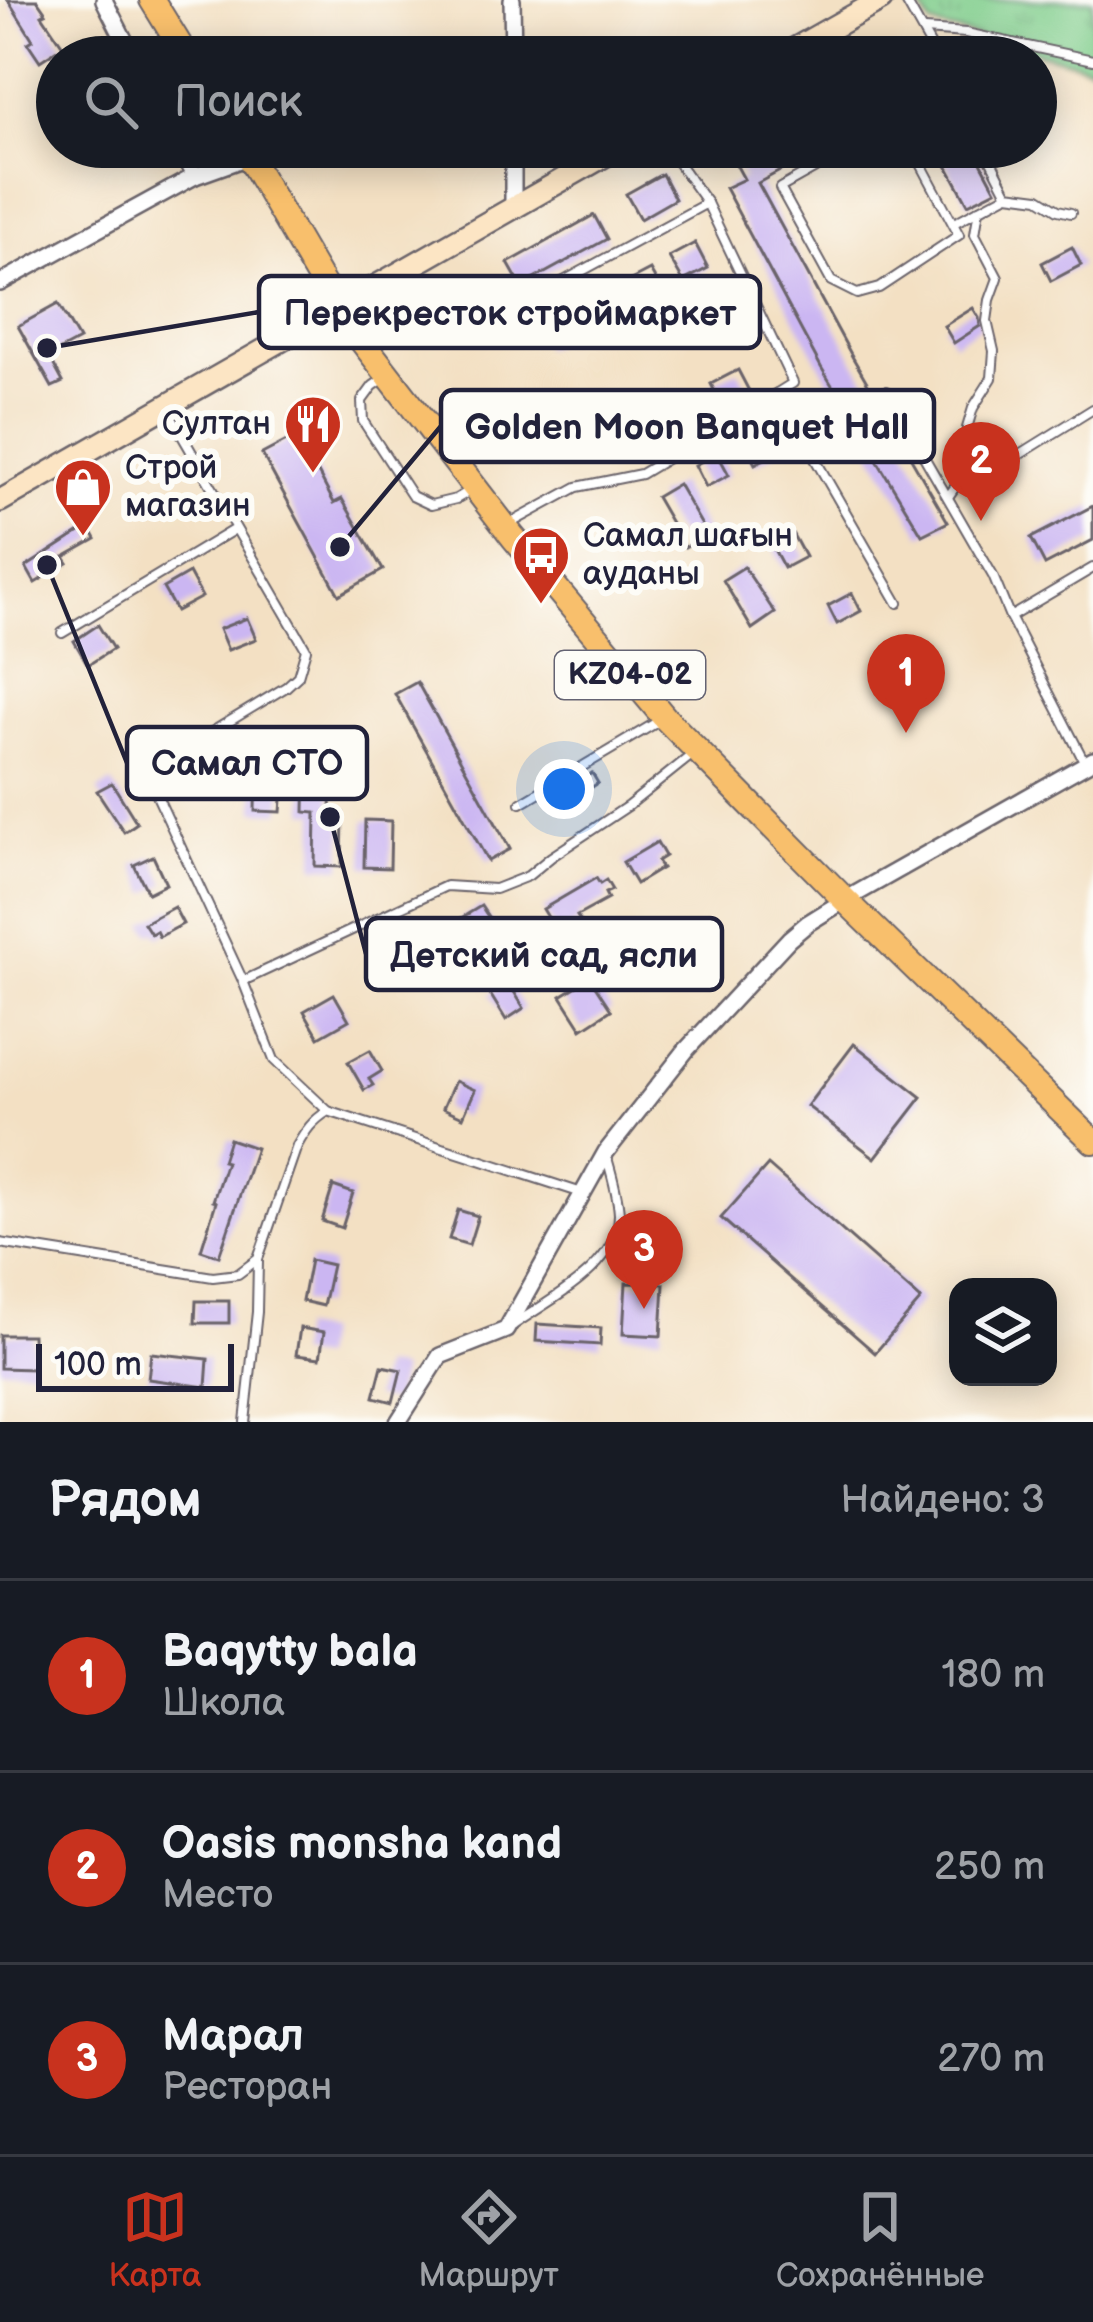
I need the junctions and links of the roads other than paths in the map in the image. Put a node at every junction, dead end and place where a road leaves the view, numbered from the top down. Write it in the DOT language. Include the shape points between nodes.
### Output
graph roads {
  1 [pos="104,0"];
  2 [pos="152,0"];
  3 [pos="512,0"];
  4 [pos="880,0"];
  5 [pos="905,0"];
  6 [pos="924,31"];
  7 [pos="122,36"];
  8 [pos="174,36"];
  9 [pos="512,36"];
  10 [pos="817,36"];
  11 [pos="926,36"];
  12 [pos="980,36"];
  13 [pos="1057,52"];
  14 [pos="1093,60"];
  15 [pos="191,168"];
  16 [pos="212,168"];
  17 [pos="255,168"];
  18 [pos="513,168"];
  19 [pos="583,168"];
  20 [pos="682,168"];
  21 [pos="816,168"];
  22 [pos="924,168"];
  23 [pos="995,168"];
  24 [pos="195,176"];
  25 [pos="1008,194"];
  26 [pos="707,203"];
  27 [pos="513,207"];
  28 [pos="980,209"];
  29 [pos="1071,214"];
  30 [pos="954,223"];
  31 [pos="0,283"];
  32 [pos="338,310"];
  33 [pos="518,310"];
  34 [pos="388,375"];
  35 [pos="886,391"];
  36 [pos="777,393"];
  37 [pos="166,407"];
  38 [pos="1093,409"];
  39 [pos="964,474"];
  40 [pos="475,488"];
  41 [pos="948,496"];
  42 [pos="0,500"];
  43 [pos="504,526"];
  44 [pos="235,528"];
  45 [pos="1093,568"];
  46 [pos="898,603"];
  47 [pos="1010,617"];
  48 [pos="62,633"];
  49 [pos="665,718"];
  50 [pos="699,749"];
  51 [pos="1089,762"];
  52 [pos="521,803"];
  53 [pos="845,900"];
  54 [pos="243,981"];
  55 [pos="328,1111"];
  56 [pos="1093,1141"];
  57 [pos="606,1152"];
  58 [pos="583,1193"];
  59 [pos="0,1244"];
  60 [pos="259,1259"];
  61 [pos="506,1330"];
  62 [pos="245,1422"];
  63 [pos="398,1422"];
  1 -- 7 [label="street"];
  2 -- 8 [label="main road"];
  3 -- 9 [label="street"];
  4 -- 10 [label="street"];
  5 -- 6 [label="lane"];
  6 -- 11 [label="lane"];
  6 -- 12 [label="lane"];
  13 -- 14 [label="lane"];
  15 -- 24 [label="street"];
  16 -- 24 [label="street"];
  17 -- 32 [label="main road, KZ04-02"];
  18 -- 27 [label="street"];
  19 -- 27 [label="street"];
  20 -- 26 [label="lane"];
  21 -- 30 [label="lane" via="780,188 831,281 857,294 959,235"];
  22 -- 30 [label="lane"];
  23 -- 25 [label="lane"];
  24 -- 31 [label="street"];
  25 -- 28 [label="lane"];
  25 -- 29 [label="lane"];
  26 -- 33 [label="lane"];
  26 -- 36 [label="lane" via="793,383"];
  27 -- 32 [label="street"];
  28 -- 30 [label="lane"];
  28 -- 39 [label="lane" via="975,234 998,278 987,321 994,351 992,378 967,428"];
  32 -- 34 [label="main road, KZ04-02"];
  32 -- 37 [label="street"];
  34 -- 40 [label="main road, KZ04-02"];
  34 -- 40 [label="lane" via="362,400 363,421 412,496 430,505"];
  35 -- 41 [label="lane"];
  36 -- 43 [label="lane" via="641,474 577,487"];
  36 -- 46 [label="lane"];
  37 -- 42 [label="street"];
  37 -- 44 [label="lane"];
  38 -- 39 [label="lane" via="1019,455"];
  39 -- 41 [label="lane"];
  40 -- 43 [label="main road, KZ04-02"];
  41 -- 47 [label="lane"];
  43 -- 49 [label="main road, KZ04-02"];
  44 -- 48 [label="lane"];
  44 -- 54 [label="lane" via="306,650 304,662 286,688 146,772"];
  45 -- 47 [label="lane"];
  47 -- 51 [label="lane"];
  49 -- 50 [label="main road, KZ04-02"];
  49 -- 52 [label="lane"];
  50 -- 53 [label="main road, KZ04-02"];
  50 -- 54 [label="lane" via="528,876 495,889 446,886"];
  51 -- 53 [label="street"];
  53 -- 56 [label="main road, KZ04-02"];
  53 -- 57 [label="street" via="772,956"];
  54 -- 55 [label="lane" via="274,1060"];
  55 -- 58 [label="lane"];
  55 -- 60 [label="lane" via="297,1146"];
  57 -- 58 [label="street"];
  57 -- 61 [label="lane" via="619,1215 601,1263"];
  58 -- 61 [label="street"];
  59 -- 60 [label="lane" via="213,1277 238,1274"];
  60 -- 62 [label="lane"];
  61 -- 63 [label="street" via="440,1356"];
}
